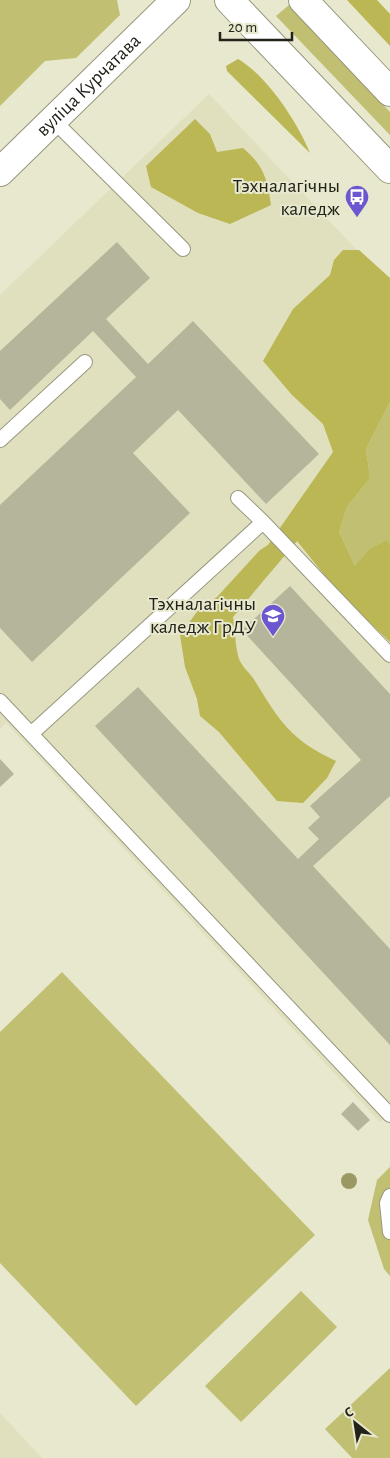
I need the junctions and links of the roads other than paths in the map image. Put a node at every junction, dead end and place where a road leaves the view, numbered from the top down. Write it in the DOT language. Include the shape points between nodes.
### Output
graph roads {
  1 [pos="176,0"];
  2 [pos="229,0"];
  3 [pos="303,0"];
  4 [pos="390,92"];
  5 [pos="53,120"];
  6 [pos="390,168"];
  7 [pos="0,172"];
  8 [pos="183,249"];
  9 [pos="85,362"];
  10 [pos="0,440"];
  11 [pos="238,498"];
  12 [pos="263,522"];
  13 [pos="390,655"];
  14 [pos="0,701"];
  15 [pos="31,734"];
  16 [pos="390,1115"];
  17 [pos="390,1196"];
  18 [pos="390,1232"];
  1 -- 5 [label="main road, вуліца Курчатава"];
  2 -- 6 [label="main road"];
  3 -- 4 [label="main road"];
  5 -- 7 [label="main road, вуліца Курчатава"];
  5 -- 8 [label="lane"];
  9 -- 10 [label="lane"];
  11 -- 12 [label="lane"];
  12 -- 13 [label="lane"];
  12 -- 15 [label="lane"];
  14 -- 15 [label="lane"];
  15 -- 16 [label="lane"];
  17 -- 18 [label="lane" via="387,1203"];
}
